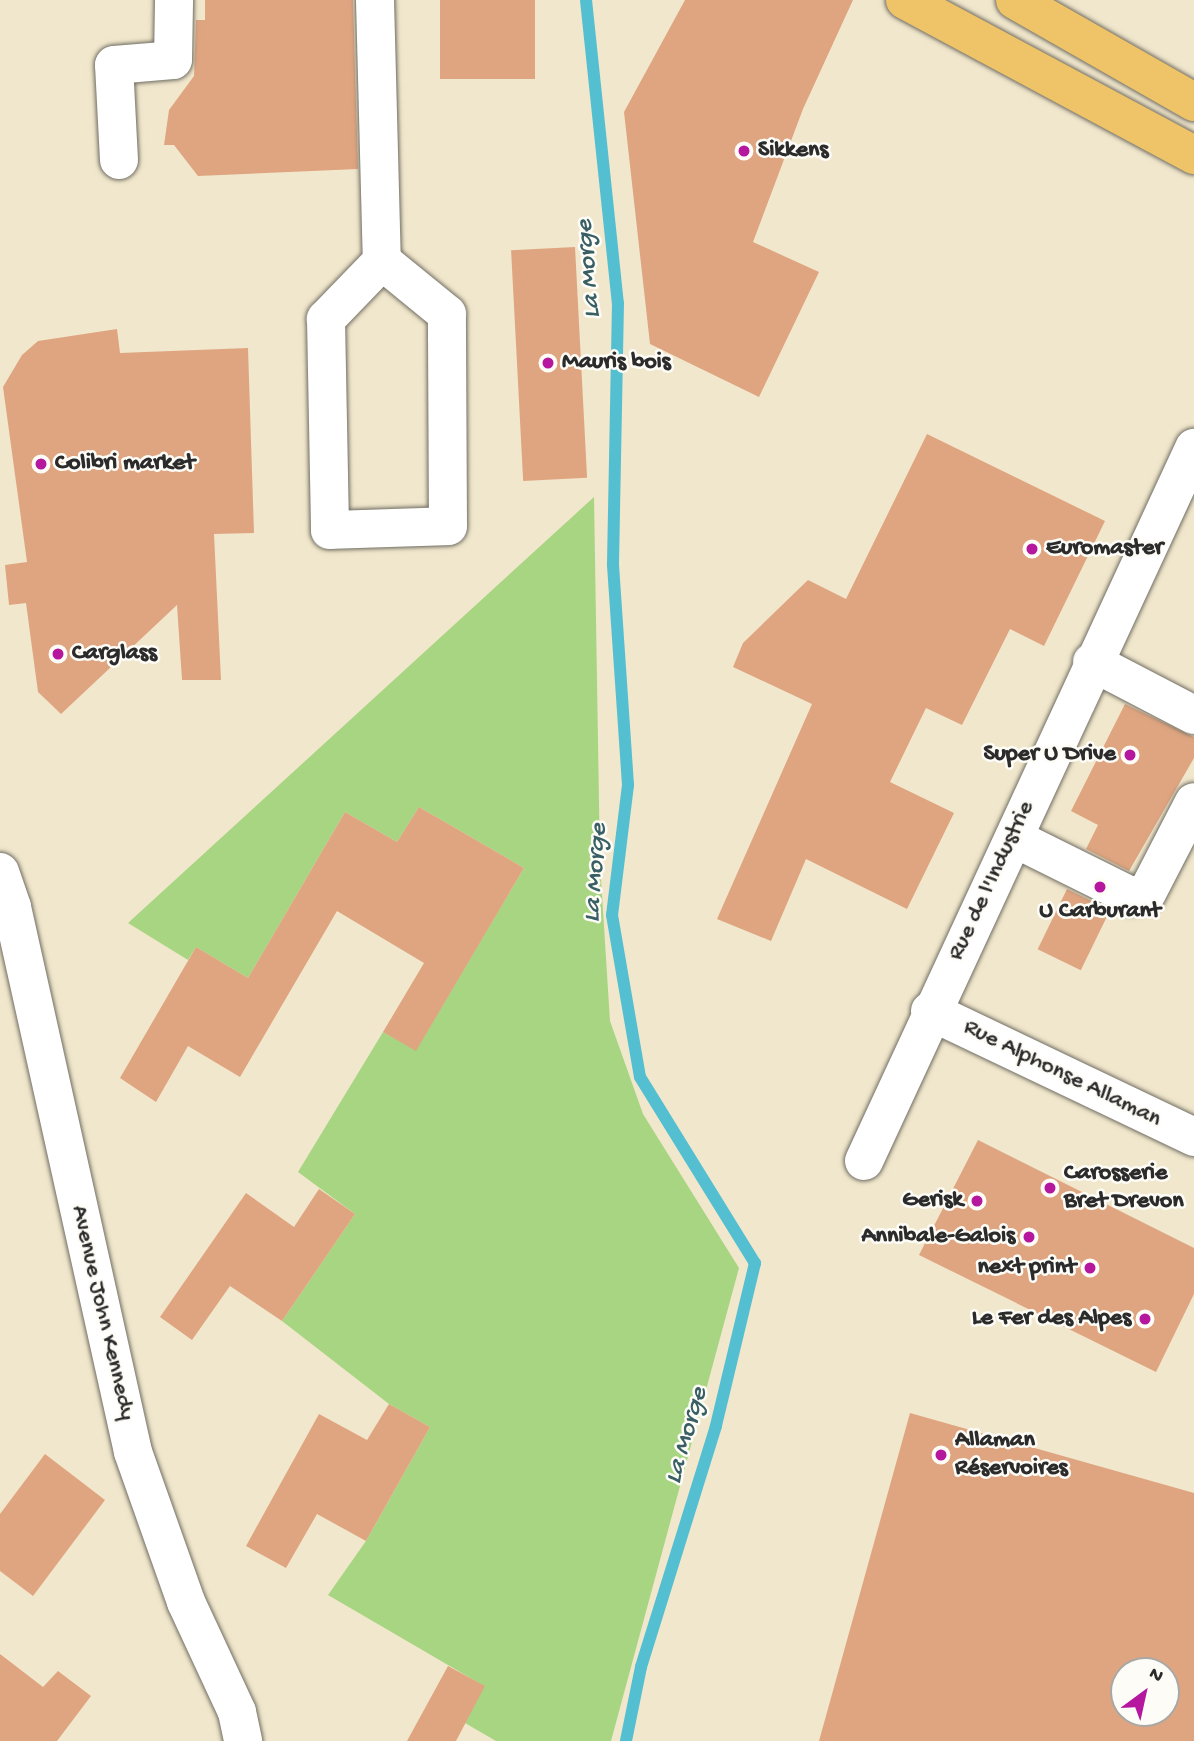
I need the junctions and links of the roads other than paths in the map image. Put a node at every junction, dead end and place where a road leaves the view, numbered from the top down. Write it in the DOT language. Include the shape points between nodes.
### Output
graph roads {
  1 [pos="174,0"];
  2 [pos="375,0"];
  3 [pos="905,0"];
  4 [pos="1015,0"];
  5 [pos="1194,102"];
  6 [pos="1194,155"];
  7 [pos="119,160"];
  8 [pos="382,261"];
  9 [pos="1194,449"];
  10 [pos="1092,662"];
  11 [pos="1194,715"];
  12 [pos="1194,802"];
  13 [pos="1014,838"];
  14 [pos="0,872"];
  15 [pos="930,1011"];
  16 [pos="1194,1137"];
  17 [pos="864,1161"];
  18 [pos="237,1738"];
  1 -- 7 [label="street" via="173,60 114,65"];
  2 -- 8 [label="street"];
  3 -- 6 [label="main road"];
  4 -- 5 [label="main road"];
  8 -- 8 [label="street" via="326,319 330,530 448,526 447,314"];
  9 -- 10 [label="street, Rue de l'Industrie"];
  10 -- 11 [label="street"];
  10 -- 13 [label="street, Rue de l'Industrie"];
  12 -- 13 [label="street" via="1147,893 1132,896"];
  13 -- 15 [label="street, Rue de l'Industrie"];
  14 -- 18 [label="street, Avenue John Kennedy" via="12,907 133,1452 186,1602 237,1712"];
  15 -- 16 [label="street, Rue Alphonse Allaman"];
  15 -- 17 [label="street, Rue de l'Industrie" via="921,1042"];
}
